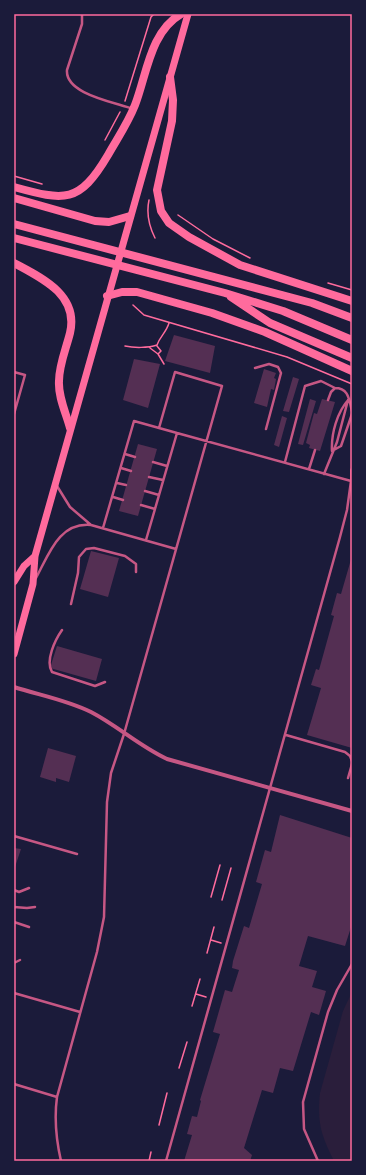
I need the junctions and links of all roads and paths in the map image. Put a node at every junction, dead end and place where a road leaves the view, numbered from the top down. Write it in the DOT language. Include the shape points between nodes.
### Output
graph roads {
  1 [pos="82,14"];
  2 [pos="154,14"];
  3 [pos="181,14"];
  4 [pos="188,14"];
  5 [pos="170,77"];
  6 [pos="123,105"];
  7 [pos="133,109"];
  8 [pos="105,140"];
  9 [pos="14,176"];
  10 [pos="45,185"];
  11 [pos="14,187"];
  12 [pos="14,198"];
  13 [pos="178,215"];
  14 [pos="130,216"];
  15 [pos="14,224"];
  16 [pos="14,238"];
  17 [pos="120,252"];
  18 [pos="253,259"];
  19 [pos="14,263"];
  20 [pos="116,264"];
  21 [pos="324,282"];
  22 [pos="352,290"];
  23 [pos="225,293"];
  24 [pos="107,296"];
  25 [pos="352,301"];
  26 [pos="134,305"];
  27 [pos="352,318"];
  28 [pos="169,323"];
  29 [pos="352,340"];
  30 [pos="157,345"];
  31 [pos="125,346"];
  32 [pos="150,348"];
  33 [pos="158,354"];
  34 [pos="352,358"];
  35 [pos="164,364"];
  36 [pos="255,368"];
  37 [pos="352,371"];
  38 [pos="14,372"];
  39 [pos="352,384"];
  40 [pos="335,388"];
  41 [pos="349,399"];
  42 [pos="328,400"];
  43 [pos="352,412"];
  44 [pos="14,414"];
  45 [pos="70,428"];
  46 [pos="159,428"];
  47 [pos="266,429"];
  48 [pos="177,433"];
  49 [pos="207,440"];
  50 [pos="315,450"];
  51 [pos="332,451"];
  52 [pos="125,454"];
  53 [pos="135,457"];
  54 [pos="153,462"];
  55 [pos="285,462"];
  56 [pos="167,466"];
  57 [pos="121,468"];
  58 [pos="310,469"];
  59 [pos="352,470"];
  60 [pos="130,471"];
  61 [pos="324,474"];
  62 [pos="149,477"];
  63 [pos="163,480"];
  64 [pos="351,481"];
  65 [pos="55,483"];
  66 [pos="117,483"];
  67 [pos="126,485"];
  68 [pos="145,491"];
  69 [pos="159,495"];
  70 [pos="113,497"];
  71 [pos="123,500"];
  72 [pos="141,505"];
  73 [pos="155,509"];
  74 [pos="91,525"];
  75 [pos="104,528"];
  76 [pos="146,540"];
  77 [pos="176,549"];
  78 [pos="35,556"];
  79 [pos="136,572"];
  80 [pos="14,582"];
  81 [pos="33,584"];
  82 [pos="71,604"];
  83 [pos="62,630"];
  84 [pos="14,654"];
  85 [pos="105,682"];
  86 [pos="14,687"];
  87 [pos="124,734"];
  88 [pos="286,735"];
  89 [pos="352,763"];
  90 [pos="348,778"];
  91 [pos="270,788"];
  92 [pos="352,811"];
  93 [pos="14,836"];
  94 [pos="77,854"];
  95 [pos="220,865"];
  96 [pos="231,868"];
  97 [pos="29,888"];
  98 [pos="14,890"];
  99 [pos="211,897"];
  100 [pos="222,900"];
  101 [pos="14,907"];
  102 [pos="35,907"];
  103 [pos="14,922"];
  104 [pos="29,927"];
  105 [pos="214,927"];
  106 [pos="211,940"];
  107 [pos="221,943"];
  108 [pos="207,953"];
  109 [pos="20,960"];
  110 [pos="14,962"];
  111 [pos="352,964"];
  112 [pos="200,979"];
  113 [pos="14,993"];
  114 [pos="196,994"];
  115 [pos="206,997"];
  116 [pos="192,1006"];
  117 [pos="80,1012"];
  118 [pos="187,1042"];
  119 [pos="183,1055"];
  120 [pos="190,1057"];
  121 [pos="179,1068"];
  122 [pos="14,1084"];
  123 [pos="167,1093"];
  124 [pos="57,1097"];
  125 [pos="158,1125"];
  126 [pos="151,1152"];
  127 [pos="61,1161"];
  128 [pos="149,1161"];
  129 [pos="166,1161"];
  130 [pos="318,1161"];
  1 -- 6 [label="lane" via="82,24 67,76 70,82 86,93"];
  2 -- 6 [label="path"];
  3 -- 7 [label="highway" via="167,24 160,35"];
  4 -- 5 [label="main road"];
  5 -- 14 [label="main road"];
  5 -- 25 [label="highway" via="172,122 157,190 161,211 169,223 240,265"];
  6 -- 7 [label="lane"];
  6 -- 8 [label="path"];
  7 -- 11 [label="highway" via="96,175 86,186 73,193 59,196"];
  9 -- 10 [label="path"];
  12 -- 14 [label="highway" via="95,221 109,222"];
  13 -- 18 [label="path" via="213,239"];
  14 -- 17 [label="main road"];
  15 -- 17 [label="highway"];
  16 -- 20 [label="highway"];
  17 -- 20 [label="main road"];
  17 -- 27 [label="highway" via="312,304"];
  19 -- 45 [label="highway" via="53,286 68,306 71,325 59,380 61,398"];
  20 -- 23 [label="highway"];
  20 -- 24 [label="main road"];
  21 -- 22 [label="path"];
  23 -- 29 [label="highway" via="283,311"];
  23 -- 34 [label="highway" via="270,322"];
  24 -- 37 [label="highway" via="137,292 192,307 265,332"];
  24 -- 45 [label="main road"];
  26 -- 28 [label="path" via="144,315"];
  28 -- 30 [label="path" via="166,333"];
  28 -- 39 [label="path" via="287,357"];
  30 -- 32 [label="path"];
  30 -- 33 [label="path" via="161,351"];
  31 -- 32 [label="path" via="137,349 144,346"];
  32 -- 33 [label="path"];
  33 -- 35 [label="path"];
  36 -- 47 [label="lane" via="269,364 278,367 281,372"];
  38 -- 44 [label="lane" via="25,375"];
  40 -- 41 [label="lane" via="344,390"];
  40 -- 42 [label="lane"];
  40 -- 55 [label="lane" via="321,381 306,386"];
  41 -- 43 [label="lane"];
  41 -- 51 [label="lane"];
  41 -- 51 [label="lane" via="340,408"];
  43 -- 51 [label="lane" via="341,446"];
  45 -- 65 [label="main road"];
  46 -- 48 [label="lane"];
  46 -- 49 [label="lane" via="175,372 222,386"];
  46 -- 52 [label="lane" via="134,421"];
  48 -- 49 [label="lane"];
  48 -- 56 [label="lane"];
  49 -- 55 [label="lane"];
  49 -- 77 [label="lane"];
  50 -- 58 [label="lane"];
  51 -- 61 [label="lane"];
  52 -- 53 [label="lane"];
  52 -- 57 [label="lane"];
  54 -- 56 [label="lane"];
  55 -- 58 [label="lane"];
  56 -- 63 [label="lane"];
  57 -- 60 [label="lane"];
  57 -- 66 [label="lane"];
  58 -- 61 [label="lane"];
  59 -- 64 [label="street"];
  61 -- 64 [label="lane"];
  62 -- 63 [label="lane"];
  63 -- 69 [label="lane"];
  64 -- 88 [label="lane" via="345,518"];
  65 -- 74 [label="lane" via="70,507"];
  65 -- 78 [label="main road"];
  66 -- 67 [label="lane"];
  66 -- 70 [label="lane"];
  68 -- 69 [label="lane"];
  69 -- 73 [label="lane"];
  70 -- 71 [label="lane"];
  70 -- 75 [label="lane"];
  72 -- 73 [label="lane"];
  73 -- 76 [label="lane"];
  74 -- 75 [label="lane"];
  74 -- 81 [label="lane" via="74,526 61,534"];
  75 -- 76 [label="lane"];
  76 -- 77 [label="lane"];
  77 -- 87 [label="lane"];
  78 -- 80 [label="main road" via="24,566"];
  78 -- 81 [label="main road"];
  79 -- 82 [label="lane" via="136,564 130,558 94,548 86,549 79,557"];
  81 -- 84 [label="main road"];
  83 -- 85 [label="lane" via="56,639 49,662 52,672 95,686"];
  86 -- 87 [label="street" via="79,707 102,718"];
  87 -- 91 [label="street" via="143,747 167,758"];
  87 -- 117 [label="lane" via="114,761 108,793 104,917"];
  88 -- 89 [label="lane" via="345,752 350,756"];
  88 -- 91 [label="lane"];
  89 -- 90 [label="lane"];
  91 -- 92 [label="street"];
  91 -- 129 [label="lane"];
  93 -- 94 [label="lane"];
  95 -- 99 [label="path"];
  96 -- 100 [label="path"];
  97 -- 98 [label="lane" via="19,892"];
  101 -- 102 [label="lane"];
  103 -- 104 [label="lane"];
  105 -- 106 [label="path"];
  106 -- 107 [label="path"];
  106 -- 108 [label="path"];
  109 -- 110 [label="lane"];
  111 -- 130 [label="lane" via="328,1012 302,1102 304,1129"];
  112 -- 114 [label="path"];
  113 -- 117 [label="lane"];
  114 -- 115 [label="path"];
  114 -- 116 [label="path"];
  117 -- 124 [label="lane"];
  118 -- 119 [label="path"];
  119 -- 120 [label="path"];
  119 -- 121 [label="path"];
  122 -- 124 [label="lane"];
  123 -- 125 [label="path"];
  124 -- 127 [label="lane" via="55,1130"];
  126 -- 128 [label="path"];
}
